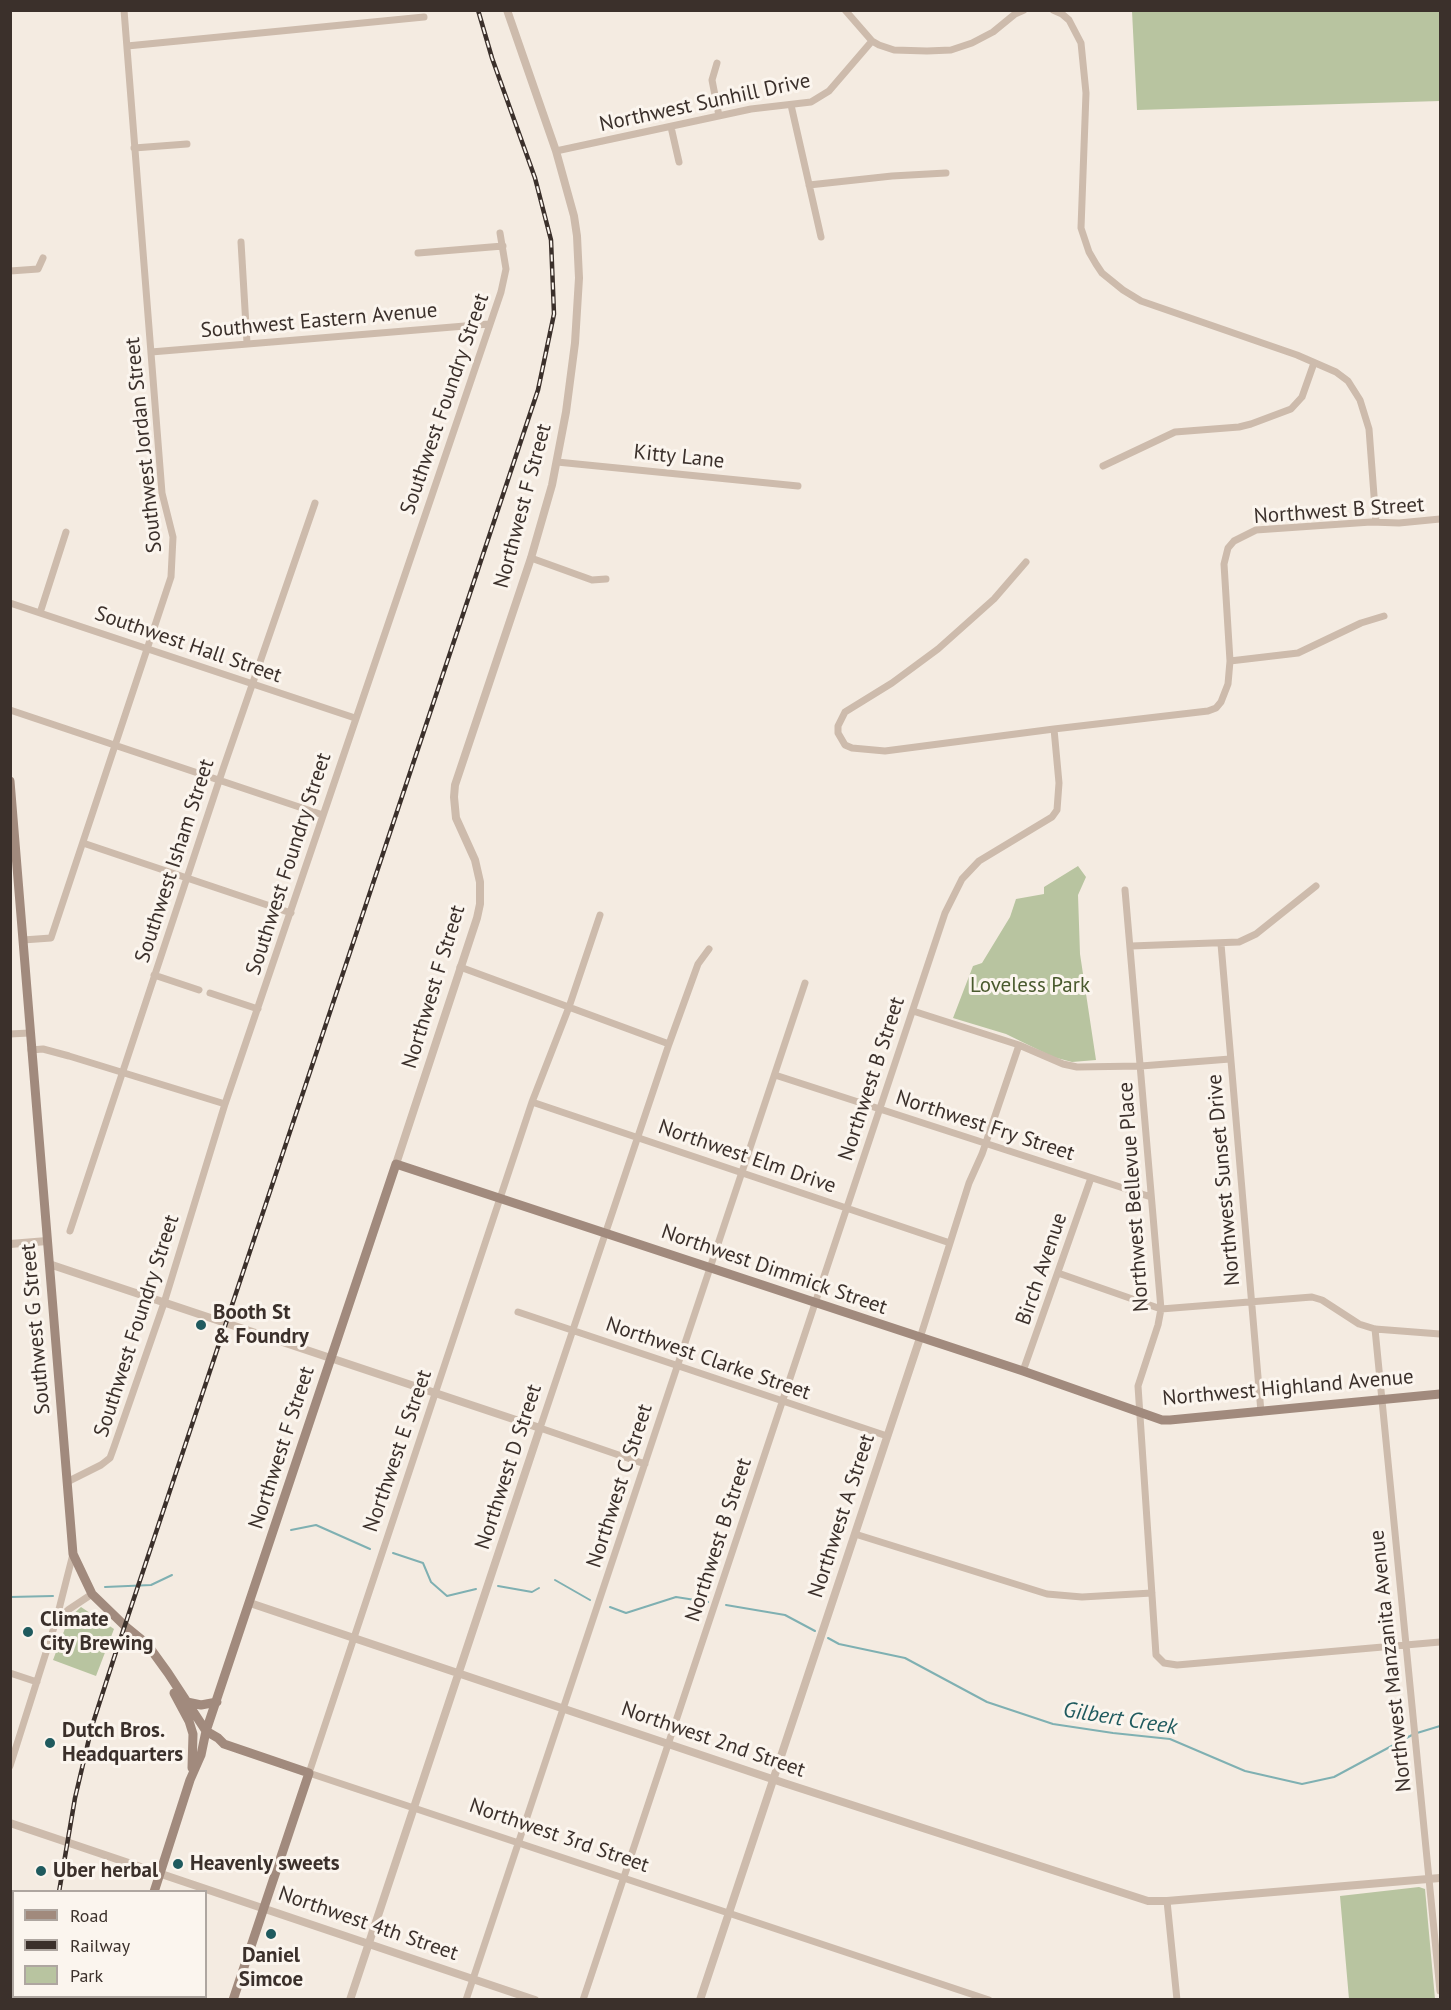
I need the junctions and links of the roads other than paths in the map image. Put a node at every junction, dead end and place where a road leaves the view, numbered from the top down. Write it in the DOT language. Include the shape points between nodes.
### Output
graph roads {
  1 [pos="124,10"];
  2 [pos="507,10"];
  3 [pos="844,10"];
  4 [pos="1024,10"];
  5 [pos="1053,10"];
  6 [pos="1011,12"];
  7 [pos="424,17"];
  8 [pos="872,40"];
  9 [pos="127,46"];
  10 [pos="717,63"];
  11 [pos="791,105"];
  12 [pos="719,116"];
  13 [pos="671,127"];
  14 [pos="187,144"];
  15 [pos="134,148"];
  16 [pos="556,151"];
  17 [pos="679,162"];
  18 [pos="946,173"];
  19 [pos="809,185"];
  20 [pos="500,233"];
  21 [pos="821,237"];
  22 [pos="241,242"];
  23 [pos="503,246"];
  24 [pos="418,253"];
  25 [pos="43,258"];
  26 [pos="10,271"];
  27 [pos="489,324"];
  28 [pos="247,343"];
  29 [pos="151,352"];
  30 [pos="1314,363"];
  31 [pos="557,462"];
  32 [pos="1103,466"];
  33 [pos="798,486"];
  34 [pos="315,503"];
  35 [pos="1440,519"];
  36 [pos="1376,522"];
  37 [pos="66,532"];
  38 [pos="531,558"];
  39 [pos="1026,562"];
  40 [pos="606,579"];
  41 [pos="10,603"];
  42 [pos="40,613"];
  43 [pos="1384,616"];
  44 [pos="148,648"];
  45 [pos="1230,661"];
  46 [pos="252,684"];
  47 [pos="10,710"];
  48 [pos="355,718"];
  49 [pos="1054,729"];
  50 [pos="115,746"];
  51 [pos="10,781"];
  52 [pos="219,781"];
  53 [pos="323,815"];
  54 [pos="83,843"];
  55 [pos="187,877"];
  56 [pos="1316,886"];
  57 [pos="1125,890"];
  58 [pos="291,913"];
  59 [pos="600,915"];
  60 [pos="23,940"];
  61 [pos="1221,944"];
  62 [pos="1131,946"];
  63 [pos="709,949"];
  64 [pos="460,967"];
  65 [pos="154,975"];
  66 [pos="806,983"];
  67 [pos="199,990"];
  68 [pos="210,993"];
  69 [pos="569,1007"];
  70 [pos="258,1009"];
  71 [pos="913,1011"];
  72 [pos="30,1033"];
  73 [pos="10,1034"];
  74 [pos="669,1044"];
  75 [pos="1019,1046"];
  76 [pos="31,1050"];
  77 [pos="1230,1059"];
  78 [pos="1141,1066"];
  79 [pos="122,1072"];
  80 [pos="775,1075"];
  81 [pos="532,1102"];
  82 [pos="225,1104"];
  83 [pos="880,1110"];
  84 [pos="638,1137"];
  85 [pos="985,1144"];
  86 [pos="396,1164"];
  87 [pos="742,1173"];
  88 [pos="1091,1178"];
  89 [pos="1151,1197"];
  90 [pos="500,1199"];
  91 [pos="847,1208"];
  92 [pos="70,1231"];
  93 [pos="606,1232"];
  94 [pos="47,1241"];
  95 [pos="950,1243"];
  96 [pos="10,1244"];
  97 [pos="49,1264"];
  98 [pos="710,1268"];
  99 [pos="1058,1273"];
  100 [pos="1250,1302"];
  101 [pos="164,1303"];
  102 [pos="816,1304"];
  103 [pos="1161,1309"];
  104 [pos="519,1312"];
  105 [pos="1375,1329"];
  106 [pos="573,1331"];
  107 [pos="1440,1334"];
  108 [pos="920,1338"];
  109 [pos="330,1358"];
  110 [pos="678,1366"];
  111 [pos="1023,1371"];
  112 [pos="436,1393"];
  113 [pos="1440,1394"];
  114 [pos="1381,1400"];
  115 [pos="782,1401"];
  116 [pos="1140,1411"];
  117 [pos="1261,1412"];
  118 [pos="540,1428"];
  119 [pos="887,1436"];
  120 [pos="645,1464"];
  121 [pos="67,1482"];
  122 [pos="855,1534"];
  123 [pos="73,1554"];
  124 [pos="1152,1593"];
  125 [pos="92,1594"];
  126 [pos="250,1603"];
  127 [pos="56,1621"];
  128 [pos="354,1638"];
  129 [pos="1440,1642"];
  130 [pos="1405,1645"];
  131 [pos="156,1656"];
  132 [pos="10,1673"];
  133 [pos="459,1673"];
  134 [pos="37,1682"];
  135 [pos="186,1702"];
  136 [pos="217,1702"];
  137 [pos="564,1708"];
  138 [pos="206,1731"];
  139 [pos="668,1743"];
  140 [pos="224,1744"];
  141 [pos="203,1750"];
  142 [pos="10,1766"];
  143 [pos="309,1773"];
  144 [pos="773,1779"];
  145 [pos="190,1780"];
  146 [pos="414,1806"];
  147 [pos="10,1823"];
  148 [pos="519,1842"];
  149 [pos="160,1873"];
  150 [pos="623,1877"];
  151 [pos="1430,1878"];
  152 [pos="1440,1878"];
  153 [pos="155,1890"];
  154 [pos="1167,1901"];
  155 [pos="264,1908"];
  156 [pos="728,1913"];
  157 [pos="369,1944"];
  158 [pos="473,1979"];
  159 [pos="1440,1991"];
  160 [pos="233,2000"];
  161 [pos="350,2000"];
  162 [pos="466,2000"];
  163 [pos="535,2000"];
  164 [pos="583,2000"];
  165 [pos="700,2000"];
  166 [pos="989,2000"];
  167 [pos="1177,2000"];
  1 -- 9 [label="street, Southwest Jordan Street"];
  2 -- 16 [label="street, Northwest F Street"];
  3 -- 8 [label="street"];
  4 -- 6 [label="street"];
  5 -- 30 [label="street" via="1069,20 1081,43 1086,117 1081,228 1102,273 1141,301"];
  6 -- 8 [label="street" via="983,38 951,50 894,50"];
  7 -- 9 [label="street"];
  8 -- 11 [label="street, Northwest Sunhill Drive" via="829,91 811,102"];
  9 -- 15 [label="street, Southwest Jordan Street"];
  10 -- 12 [label="street" via="712,80"];
  11 -- 12 [label="street, Northwest Sunhill Drive"];
  11 -- 19 [label="street"];
  12 -- 13 [label="street, Northwest Sunhill Drive"];
  13 -- 16 [label="street, Northwest Sunhill Drive"];
  13 -- 17 [label="street"];
  14 -- 15 [label="street"];
  15 -- 29 [label="street, Southwest Jordan Street"];
  16 -- 31 [label="street, Northwest F Street" via="574,216 579,278 572,377"];
  18 -- 19 [label="street"];
  19 -- 21 [label="street"];
  20 -- 23 [label="street, Southwest Foundry Street"];
  22 -- 28 [label="street"];
  23 -- 24 [label="street"];
  23 -- 27 [label="street, Southwest Foundry Street" via="505,278"];
  25 -- 26 [label="street" via="38,269"];
  27 -- 28 [label="street, Southwest Eastern Avenue"];
  27 -- 48 [label="street, Southwest Foundry Street"];
  28 -- 29 [label="street, Southwest Eastern Avenue"];
  29 -- 44 [label="street, Southwest Jordan Street" via="162,493 173,537 171,577"];
  30 -- 32 [label="street" via="1302,397 1291,409 1239,427 1175,432"];
  30 -- 36 [label="street" via="1348,381 1366,414"];
  31 -- 33 [label="street, Kitty Lane"];
  31 -- 38 [label="street, Northwest F Street"];
  34 -- 46 [label="street, Southwest Isham Street"];
  35 -- 36 [label="street, Northwest B Street"];
  36 -- 45 [label="street, Northwest B Street" via="1256,530 1234,541 1224,564"];
  37 -- 42 [label="street"];
  38 -- 40 [label="street" via="592,580"];
  38 -- 64 [label="street, Northwest F Street" via="455,784 456,818 475,860 480,893 477,918"];
  39 -- 49 [label="street" via="994,599 938,650 845,712 838,733 845,745 852,748 885,751"];
  41 -- 42 [label="street, Southwest Hall Street"];
  42 -- 44 [label="street, Southwest Hall Street"];
  43 -- 45 [label="street" via="1298,653"];
  44 -- 46 [label="street, Southwest Hall Street"];
  44 -- 50 [label="street, Southwest Jordan Street"];
  45 -- 49 [label="street, Northwest B Street" via="1228,684 1216,708"];
  46 -- 48 [label="street, Southwest Hall Street"];
  46 -- 52 [label="street, Southwest Isham Street"];
  47 -- 50 [label="street"];
  48 -- 53 [label="street, Southwest Foundry Street"];
  49 -- 71 [label="street, Northwest B Street" via="1057,810 1052,817 979,861 963,879 945,913"];
  50 -- 52 [label="street"];
  50 -- 54 [label="street, Southwest Jordan Street"];
  51 -- 60 [label="main road, Southwest G Street"];
  52 -- 53 [label="street"];
  52 -- 55 [label="street, Southwest Isham Street"];
  53 -- 58 [label="street, Southwest Foundry Street"];
  54 -- 55 [label="street"];
  54 -- 60 [label="street, Southwest Jordan Street" via="51,938"];
  55 -- 58 [label="street"];
  55 -- 65 [label="street, Southwest Isham Street"];
  56 -- 61 [label="street" via="1249,939"];
  57 -- 62 [label="street, Northwest Bellevue Place"];
  58 -- 70 [label="street, Southwest Foundry Street"];
  59 -- 69 [label="street, Northwest E Street"];
  60 -- 72 [label="main road, Southwest G Street"];
  61 -- 62 [label="street"];
  61 -- 77 [label="street, Northwest Sunset Drive"];
  62 -- 78 [label="street, Northwest Bellevue Place"];
  63 -- 74 [label="street, Northwest D Street" via="698,964"];
  64 -- 69 [label="street"];
  64 -- 86 [label="street, Northwest F Street"];
  65 -- 67 [label="street"];
  65 -- 79 [label="street, Southwest Isham Street"];
  66 -- 80 [label="street, Northwest C Street"];
  68 -- 70 [label="street"];
  69 -- 74 [label="street"];
  69 -- 81 [label="street, Northwest E Street"];
  70 -- 82 [label="street, Southwest Foundry Street"];
  71 -- 75 [label="street"];
  71 -- 83 [label="street, Northwest B Street"];
  72 -- 73 [label="street"];
  72 -- 76 [label="main road, Southwest G Street"];
  74 -- 84 [label="street, Northwest D Street"];
  75 -- 78 [label="street" via="1077,1067"];
  75 -- 85 [label="street, Northwest A Street"];
  76 -- 79 [label="street" via="44,1049"];
  76 -- 94 [label="main road, Southwest G Street"];
  77 -- 78 [label="street"];
  77 -- 100 [label="street, Northwest Sunset Drive"];
  78 -- 89 [label="street, Northwest Bellevue Place"];
  79 -- 82 [label="street"];
  79 -- 92 [label="street, Southwest Isham Street"];
  80 -- 83 [label="street, Northwest Fry Street"];
  80 -- 87 [label="street, Northwest C Street"];
  81 -- 84 [label="street, Northwest Elm Drive"];
  81 -- 90 [label="street, Northwest E Street"];
  82 -- 101 [label="street, Southwest Foundry Street"];
  83 -- 85 [label="street, Northwest Fry Street"];
  83 -- 91 [label="street, Northwest B Street"];
  84 -- 87 [label="street, Northwest Elm Drive"];
  84 -- 93 [label="street, Northwest D Street"];
  85 -- 88 [label="street, Northwest Fry Street"];
  85 -- 95 [label="street, Northwest A Street"];
  86 -- 90 [label="main road, Northwest Dimmick Street"];
  86 -- 109 [label="main road, Northwest F Street"];
  87 -- 91 [label="street, Northwest Elm Drive"];
  87 -- 98 [label="street, Northwest C Street"];
  88 -- 89 [label="street, Northwest Fry Street"];
  88 -- 99 [label="street, Birch Avenue"];
  89 -- 103 [label="street, Northwest Bellevue Place"];
  90 -- 93 [label="main road, Northwest Dimmick Street"];
  90 -- 112 [label="street, Northwest E Street"];
  91 -- 95 [label="street, Northwest Elm Drive"];
  91 -- 102 [label="street, Northwest B Street"];
  93 -- 98 [label="main road, Northwest Dimmick Street"];
  93 -- 106 [label="street, Northwest D Street"];
  94 -- 96 [label="street"];
  94 -- 97 [label="main road, Southwest G Street"];
  95 -- 108 [label="street, Northwest A Street"];
  97 -- 101 [label="street"];
  97 -- 121 [label="main road, Southwest G Street"];
  98 -- 102 [label="main road, Northwest Dimmick Street"];
  98 -- 110 [label="street, Northwest C Street"];
  99 -- 103 [label="street"];
  99 -- 111 [label="street, Birch Avenue"];
  100 -- 103 [label="street"];
  100 -- 105 [label="street" via="1317,1298 1351,1320"];
  100 -- 117 [label="street, Northwest Sunset Drive"];
  101 -- 109 [label="street"];
  101 -- 121 [label="street, Southwest Foundry Street" via="110,1458"];
  102 -- 108 [label="main road, Northwest Dimmick Street"];
  102 -- 115 [label="street, Northwest B Street"];
  103 -- 116 [label="street, Northwest Bellevue Place" via="1138,1386"];
  104 -- 106 [label="street, Northwest Clarke Street"];
  105 -- 107 [label="street"];
  105 -- 114 [label="street, Northwest Manzanita Avenue"];
  106 -- 110 [label="street, Northwest Clarke Street"];
  106 -- 118 [label="street, Northwest D Street"];
  108 -- 111 [label="main road, Northwest Dimmick Street"];
  108 -- 119 [label="street, Northwest A Street"];
  109 -- 112 [label="street"];
  109 -- 126 [label="main road, Northwest F Street"];
  110 -- 115 [label="street, Northwest Clarke Street"];
  110 -- 120 [label="street, Northwest C Street"];
  111 -- 116 [label="main road, Northwest Dimmick Street"];
  112 -- 118 [label="street"];
  112 -- 128 [label="street, Northwest E Street"];
  113 -- 114 [label="main road, Northwest Highland Avenue"];
  114 -- 117 [label="main road, Northwest Highland Avenue"];
  114 -- 130 [label="street, Northwest Manzanita Avenue"];
  115 -- 119 [label="street, Northwest Clarke Street"];
  115 -- 139 [label="street, Northwest B Street"];
  116 -- 117 [label="main road, Northwest Highland Avenue" via="1162,1420"];
  116 -- 124 [label="street, Northwest Bellevue Place"];
  118 -- 120 [label="street"];
  118 -- 133 [label="street, Northwest D Street"];
  119 -- 122 [label="street, Northwest A Street"];
  120 -- 137 [label="street, Northwest C Street"];
  121 -- 123 [label="main road, Southwest G Street"];
  122 -- 124 [label="street" via="1047,1594 1082,1597"];
  122 -- 144 [label="street, Northwest A Street"];
  123 -- 125 [label="main road, Northwest 3rd Street"];
  123 -- 127 [label="street, Southwest G Street"];
  124 -- 130 [label="street, Northwest Bellevue Place" via="1156,1655 1164,1663"];
  125 -- 127 [label="street"];
  125 -- 131 [label="main road, Northwest 3rd Street"];
  126 -- 128 [label="street, Northwest 2nd Street"];
  126 -- 136 [label="main road, Northwest F Street"];
  127 -- 134 [label="street, Southwest G Street"];
  128 -- 133 [label="street, Northwest 2nd Street"];
  128 -- 143 [label="street, Northwest E Street"];
  129 -- 130 [label="street"];
  130 -- 151 [label="street, Northwest Manzanita Avenue"];
  131 -- 135 [label="main road, Northwest 3rd Street"];
  131 -- 145 [label="main road, Northwest 3rd Street" via="192,1727"];
  132 -- 134 [label="street"];
  133 -- 137 [label="street, Northwest 2nd Street"];
  133 -- 146 [label="street, Northwest D Street"];
  134 -- 142 [label="street, Southwest G Street"];
  135 -- 136 [label="main road" via="201,1706"];
  135 -- 138 [label="main road, Northwest 3rd Street"];
  136 -- 138 [label="main road, Northwest F Street"];
  137 -- 139 [label="street, Northwest 2nd Street"];
  137 -- 148 [label="street, Northwest C Street"];
  138 -- 140 [label="main road, Northwest 3rd Street"];
  138 -- 141 [label="main road, Northwest F Street"];
  139 -- 144 [label="street, Northwest 2nd Street"];
  139 -- 150 [label="street, Northwest B Street"];
  140 -- 141 [label="main road"];
  140 -- 143 [label="main road, Northwest 3rd Street"];
  141 -- 145 [label="main road, Northwest F Street"];
  143 -- 146 [label="street, Northwest 3rd Street"];
  143 -- 155 [label="main road, Northwest E Street"];
  144 -- 154 [label="street, Northwest 2nd Street" via="1148,1901"];
  144 -- 156 [label="street, Northwest A Street"];
  145 -- 149 [label="main road, Northwest F Street"];
  146 -- 148 [label="street, Northwest 3rd Street"];
  146 -- 157 [label="street, Northwest D Street"];
  147 -- 149 [label="street, Northwest 4th Street"];
  148 -- 150 [label="street, Northwest 3rd Street"];
  148 -- 158 [label="street, Northwest C Street"];
  149 -- 153 [label="main road, Northwest F Street"];
  149 -- 155 [label="street, Northwest 4th Street"];
  150 -- 156 [label="street, Northwest 3rd Street"];
  150 -- 164 [label="street, Northwest B Street"];
  151 -- 152 [label="street, Northwest 2nd Street"];
  151 -- 154 [label="street, Northwest 2nd Street"];
  151 -- 159 [label="street, Northwest Manzanita Avenue"];
  154 -- 167 [label="street"];
  155 -- 157 [label="street, Northwest 4th Street"];
  155 -- 160 [label="main road, Northwest E Street"];
  156 -- 165 [label="street, Northwest A Street"];
  156 -- 166 [label="street, Northwest 3rd Street"];
  157 -- 158 [label="street, Northwest 4th Street"];
  157 -- 161 [label="street, Northwest D Street"];
  158 -- 162 [label="street, Northwest C Street"];
  158 -- 163 [label="street, Northwest 4th Street"];
}
